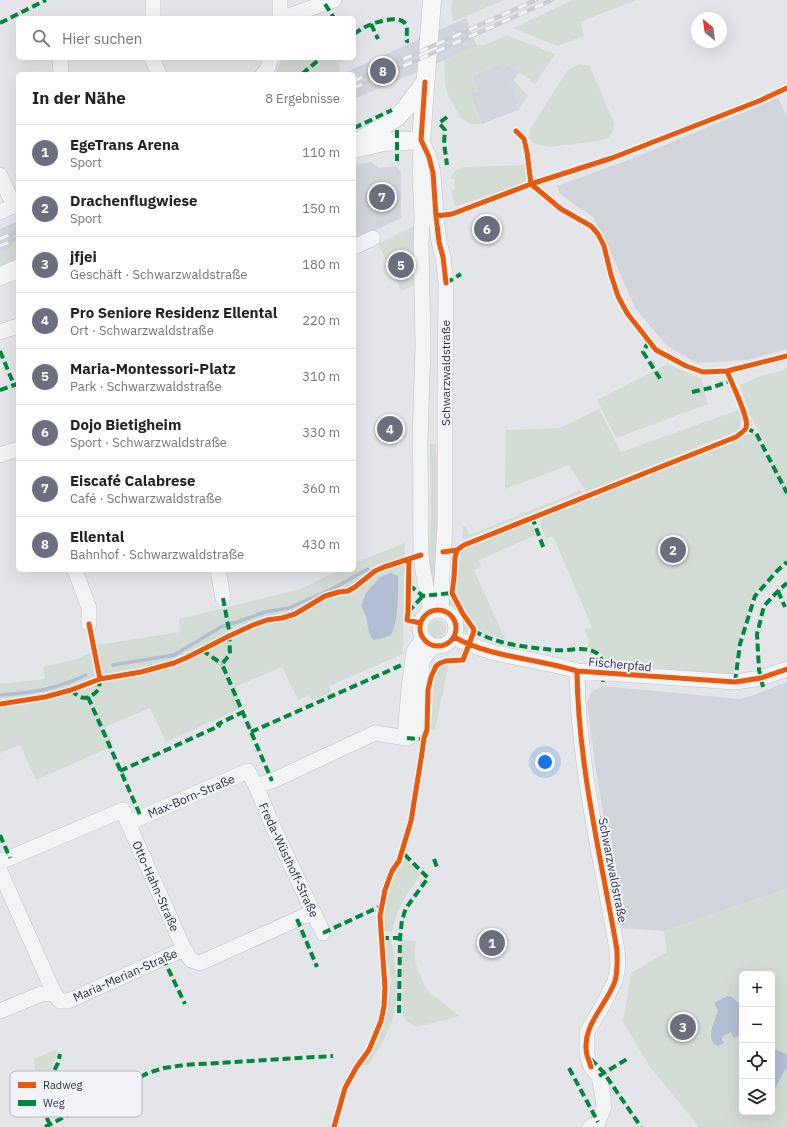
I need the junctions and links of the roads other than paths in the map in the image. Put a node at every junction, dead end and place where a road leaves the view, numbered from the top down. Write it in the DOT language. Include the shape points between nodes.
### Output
graph roads {
  1 [pos="153,0"];
  2 [pos="280,0"];
  3 [pos="334,0"];
  4 [pos="432,0"];
  5 [pos="153,16"];
  6 [pos="280,16"];
  7 [pos="289,16"];
  8 [pos="60,60"];
  9 [pos="153,60"];
  10 [pos="270,60"];
  11 [pos="61,72"];
  12 [pos="158,72"];
  13 [pos="264,72"];
  14 [pos="425,82"];
  15 [pos="421,140"];
  16 [pos="356,144"];
  17 [pos="356,149"];
  18 [pos="0,176"];
  19 [pos="16,205"];
  20 [pos="0,212"];
  21 [pos="373,238"];
  22 [pos="356,246"];
  23 [pos="16,270"];
  24 [pos="0,276"];
  25 [pos="16,327"];
  26 [pos="0,332"];
  27 [pos="16,450"];
  28 [pos="0,455"];
  29 [pos="76,572"];
  30 [pos="218,572"];
  31 [pos="223,598"];
  32 [pos="436,610"];
  33 [pos="89,624"];
  34 [pos="454,637"];
  35 [pos="429,642"];
  36 [pos="787,669"];
  37 [pos="577,670"];
  38 [pos="256,786"];
  39 [pos="128,823"];
  40 [pos="0,862"];
  41 [pos="0,871"];
  42 [pos="313,912"];
  43 [pos="323,933"];
  44 [pos="184,949"];
  45 [pos="54,993"];
  46 [pos="0,1011"];
  47 [pos="590,1127"];
  1 -- 5 [label="street"];
  2 -- 6 [label="street"];
  3 -- 7 [label="street"];
  4 -- 14 [label="main road, Schwarzwaldstraße"];
  8 -- 11 [label="street"];
  9 -- 12 [label="street"];
  10 -- 13 [label="street"];
  14 -- 15 [label="main road, Schwarzwaldstraße"];
  14 -- 16 [label="main road" via="397,117"];
  15 -- 17 [label="main road" via="384,142"];
  15 -- 32 [label="street, Schwarzwaldstraße" via="421,555 423,571"];
  15 -- 32 [label="street, Schwarzwaldstraße" via="429,157 432,173 446,282 445,524 441,595"];
  18 -- 19 [label="street"];
  19 -- 20 [label="street"];
  21 -- 22 [label="street"];
  23 -- 24 [label="main road"];
  25 -- 26 [label="street"];
  27 -- 28 [label="street"];
  29 -- 33 [label="street" via="89,608"];
  30 -- 31 [label="street"];
  32 -- 34 [label="street" via="448,612 453,617 456,623"];
  32 -- 35 [label="street" via="426,614 420,623 421,634"];
  34 -- 35 [label="street" via="440,646"];
  34 -- 37 [label="street, Fischerpfad" via="491,652"];
  35 -- 38 [label="street" via="414,651 410,733 375,733"];
  36 -- 37 [label="street, Fischerpfad" via="761,678 735,682"];
  37 -- 47 [label="street, Schwarzwaldstraße" via="578,703 589,795 618,965 615,981 587,1032 587,1055 591,1067 599,1076 604,1107 598,1122"];
  38 -- 39 [label="street, Max-Born-Straße" via="248,771"];
  38 -- 42 [label="street, Freda-Wüsthoff-Straße"];
  39 -- 40 [label="street" via="123,810"];
  39 -- 44 [label="street, Otto-Hahn-Straße"];
  41 -- 45 [label="street"];
  42 -- 43 [label="street, Freda-Wüsthoff-Straße"];
  42 -- 44 [label="street, Maria-Merian-Straße" via="200,963 191,960"];
  44 -- 45 [label="street, Maria-Merian-Straße" via="68,1001 60,1000"];
  45 -- 46 [label="street, Maria-Merian-Straße" via="40,994"];
}
